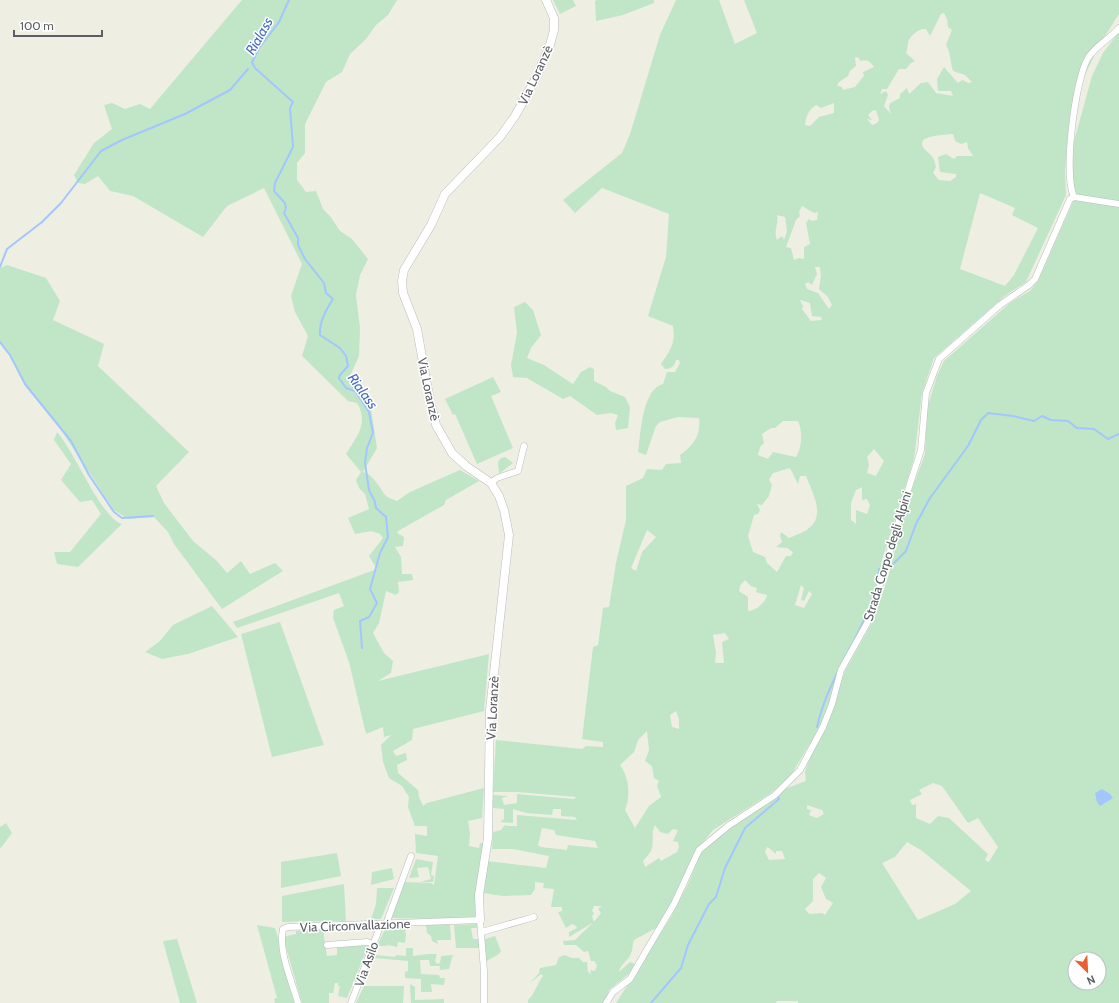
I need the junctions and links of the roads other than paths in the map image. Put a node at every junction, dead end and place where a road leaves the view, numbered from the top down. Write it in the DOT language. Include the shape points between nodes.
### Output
graph roads {
  1 [pos="546,0"];
  2 [pos="1119,28"];
  3 [pos="1074,197"];
  4 [pos="1119,204"];
  5 [pos="524,446"];
  6 [pos="491,483"];
  7 [pos="411,856"];
  8 [pos="534,917"];
  9 [pos="480,920"];
  10 [pos="383,924"];
  11 [pos="482,932"];
  12 [pos="373,944"];
  13 [pos="327,946"];
  14 [pos="298,1003"];
  15 [pos="351,1003"];
  16 [pos="484,1003"];
  17 [pos="606,1003"];
  1 -- 6 [label="street, Via Loranzè" via="554,18 554,30 535,80 500,137 445,194 431,225 404,270 402,281 403,292 417,329 436,425 452,453"];
  2 -- 3 [label="street" via="1090,55 1082,69 1070,147 1070,188"];
  3 -- 4 [label="street"];
  3 -- 17 [label="street, Strada Corpo degli Alpini" via="1070,199 1035,279 939,359 926,393 921,450 870,618 841,670 823,727 800,770 777,794 728,826 699,850 674,904 630,979 614,992"];
  5 -- 6 [label="street" via="518,471"];
  6 -- 9 [label="street, Via Loranzè" via="502,503 508,535 490,710 488,838 480,895"];
  7 -- 10 [label="street, Via Asilo"];
  8 -- 11 [label="street"];
  9 -- 10 [label="street, Via Circonvallazione"];
  9 -- 11 [label="street"];
  10 -- 12 [label="street, Via Asilo"];
  10 -- 14 [label="street, Via Circonvallazione" via="283,929 281,938 286,963"];
  11 -- 16 [label="street"];
  12 -- 13 [label="street" via="367,942"];
  12 -- 15 [label="street, Via Asilo"];
}
